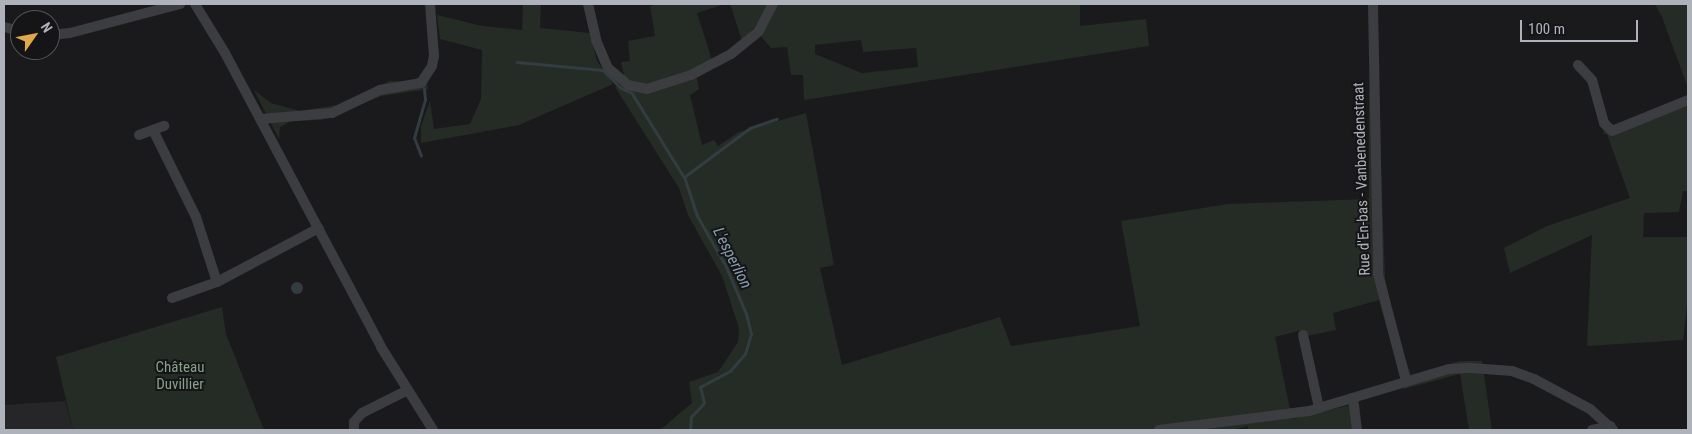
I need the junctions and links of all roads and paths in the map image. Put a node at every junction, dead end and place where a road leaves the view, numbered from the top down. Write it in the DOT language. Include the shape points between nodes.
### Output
graph roads {
  1 [pos="180,4"];
  2 [pos="195,4"];
  3 [pos="430,4"];
  4 [pos="588,4"];
  5 [pos="773,4"];
  6 [pos="1373,4"];
  7 [pos="60,34"];
  8 [pos="1578,65"];
  9 [pos="1688,100"];
  10 [pos="261,119"];
  11 [pos="164,126"];
  12 [pos="153,130"];
  13 [pos="140,135"];
  14 [pos="318,228"];
  15 [pos="217,282"];
  16 [pos="172,298"];
  17 [pos="1303,335"];
  18 [pos="1406,381"];
  19 [pos="406,391"];
  20 [pos="1353,398"];
  21 [pos="1319,408"];
  22 [pos="1612,428"];
  23 [pos="354,430"];
  24 [pos="433,430"];
  25 [pos="1159,430"];
  26 [pos="1357,430"];
  27 [pos="1592,430"];
  1 -- 7 [label="street"];
  2 -- 10 [label="street"];
  3 -- 10 [label="street" via="434,56 428,76 421,83 380,90 332,113"];
  4 -- 5 [label="street" via="596,40 608,68 628,85 647,89 691,75 731,54 759,31"];
  6 -- 18 [label="street, Rue d'En-bas - Vanbenedenstraat" via="1378,274"];
  8 -- 9 [label="street" via="1592,80 1604,123 1612,131"];
  10 -- 14 [label="street"];
  11 -- 12 [label="street"];
  12 -- 13 [label="street"];
  12 -- 15 [label="street" via="196,217"];
  14 -- 15 [label="street"];
  14 -- 19 [label="street"];
  15 -- 16 [label="street"];
  17 -- 21 [label="street"];
  18 -- 20 [label="street"];
  18 -- 22 [label="street" via="1449,369 1512,371 1534,378 1590,409"];
  19 -- 23 [label="street" via="362,413 354,422"];
  19 -- 24 [label="street"];
  20 -- 21 [label="street"];
  20 -- 26 [label="street"];
  21 -- 25 [label="street"];
  22 -- 27 [label="street"];
}
